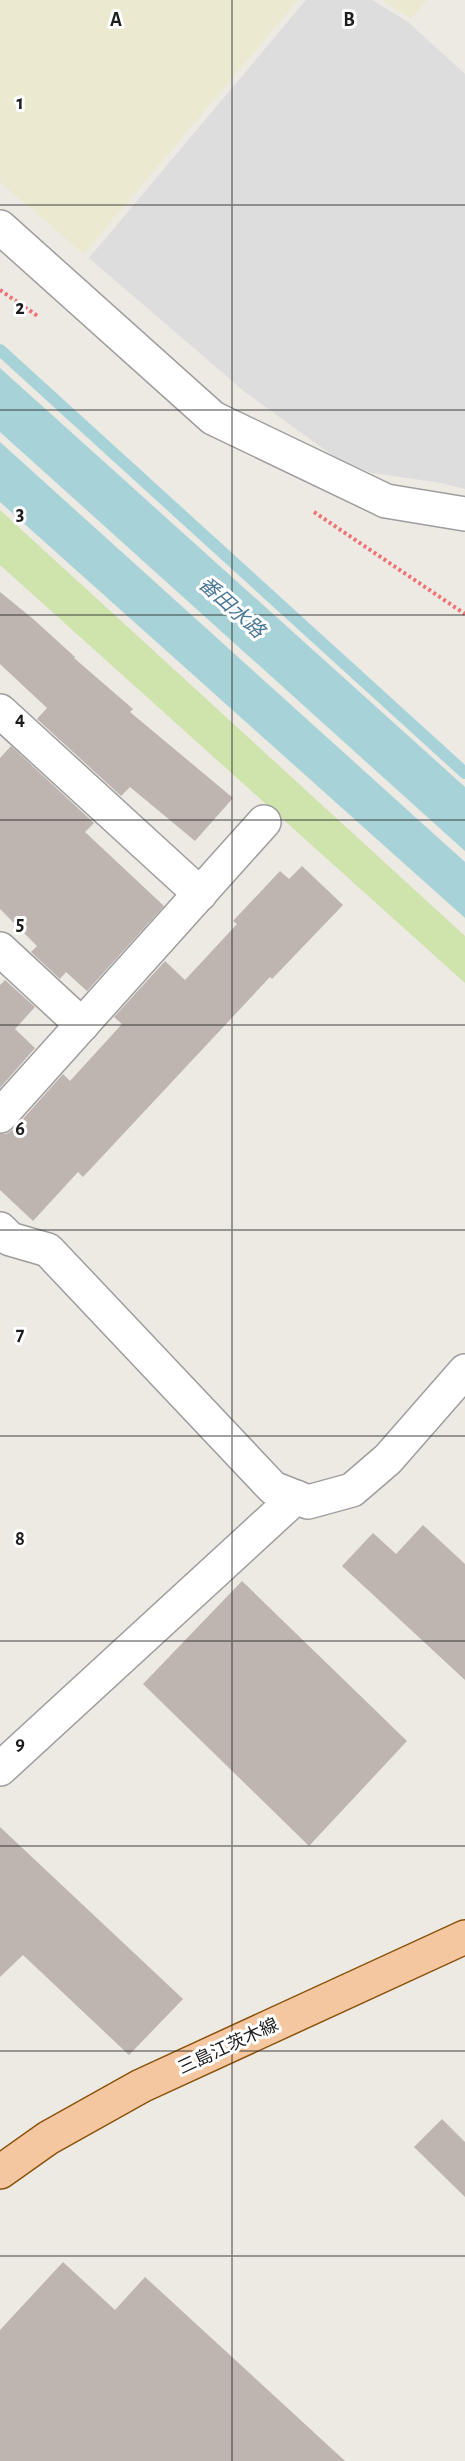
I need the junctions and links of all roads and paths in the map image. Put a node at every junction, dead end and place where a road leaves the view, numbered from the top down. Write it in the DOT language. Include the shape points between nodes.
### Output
graph roads {
  1 [pos="0,226"];
  2 [pos="465,514"];
  3 [pos="0,711"];
  4 [pos="264,822"];
  5 [pos="200,894"];
  6 [pos="0,949"];
  7 [pos="82,1025"];
  8 [pos="0,1116"];
  9 [pos="0,1229"];
  10 [pos="465,1371"];
  11 [pos="296,1497"];
  12 [pos="0,1769"];
  13 [pos="465,1937"];
  14 [pos="0,2172"];
  1 -- 2 [label="street" via="213,418 386,501"];
  3 -- 5 [label="street"];
  4 -- 5 [label="street"];
  5 -- 7 [label="street"];
  6 -- 7 [label="street"];
  7 -- 8 [label="street"];
  9 -- 11 [label="street" via="10,1239 48,1250 273,1488"];
  10 -- 11 [label="street" via="388,1459 352,1490 308,1502"];
  11 -- 12 [label="street"];
  13 -- 14 [label="main road, 三島江茨木線" via="141,2086 48,2138"];
}
